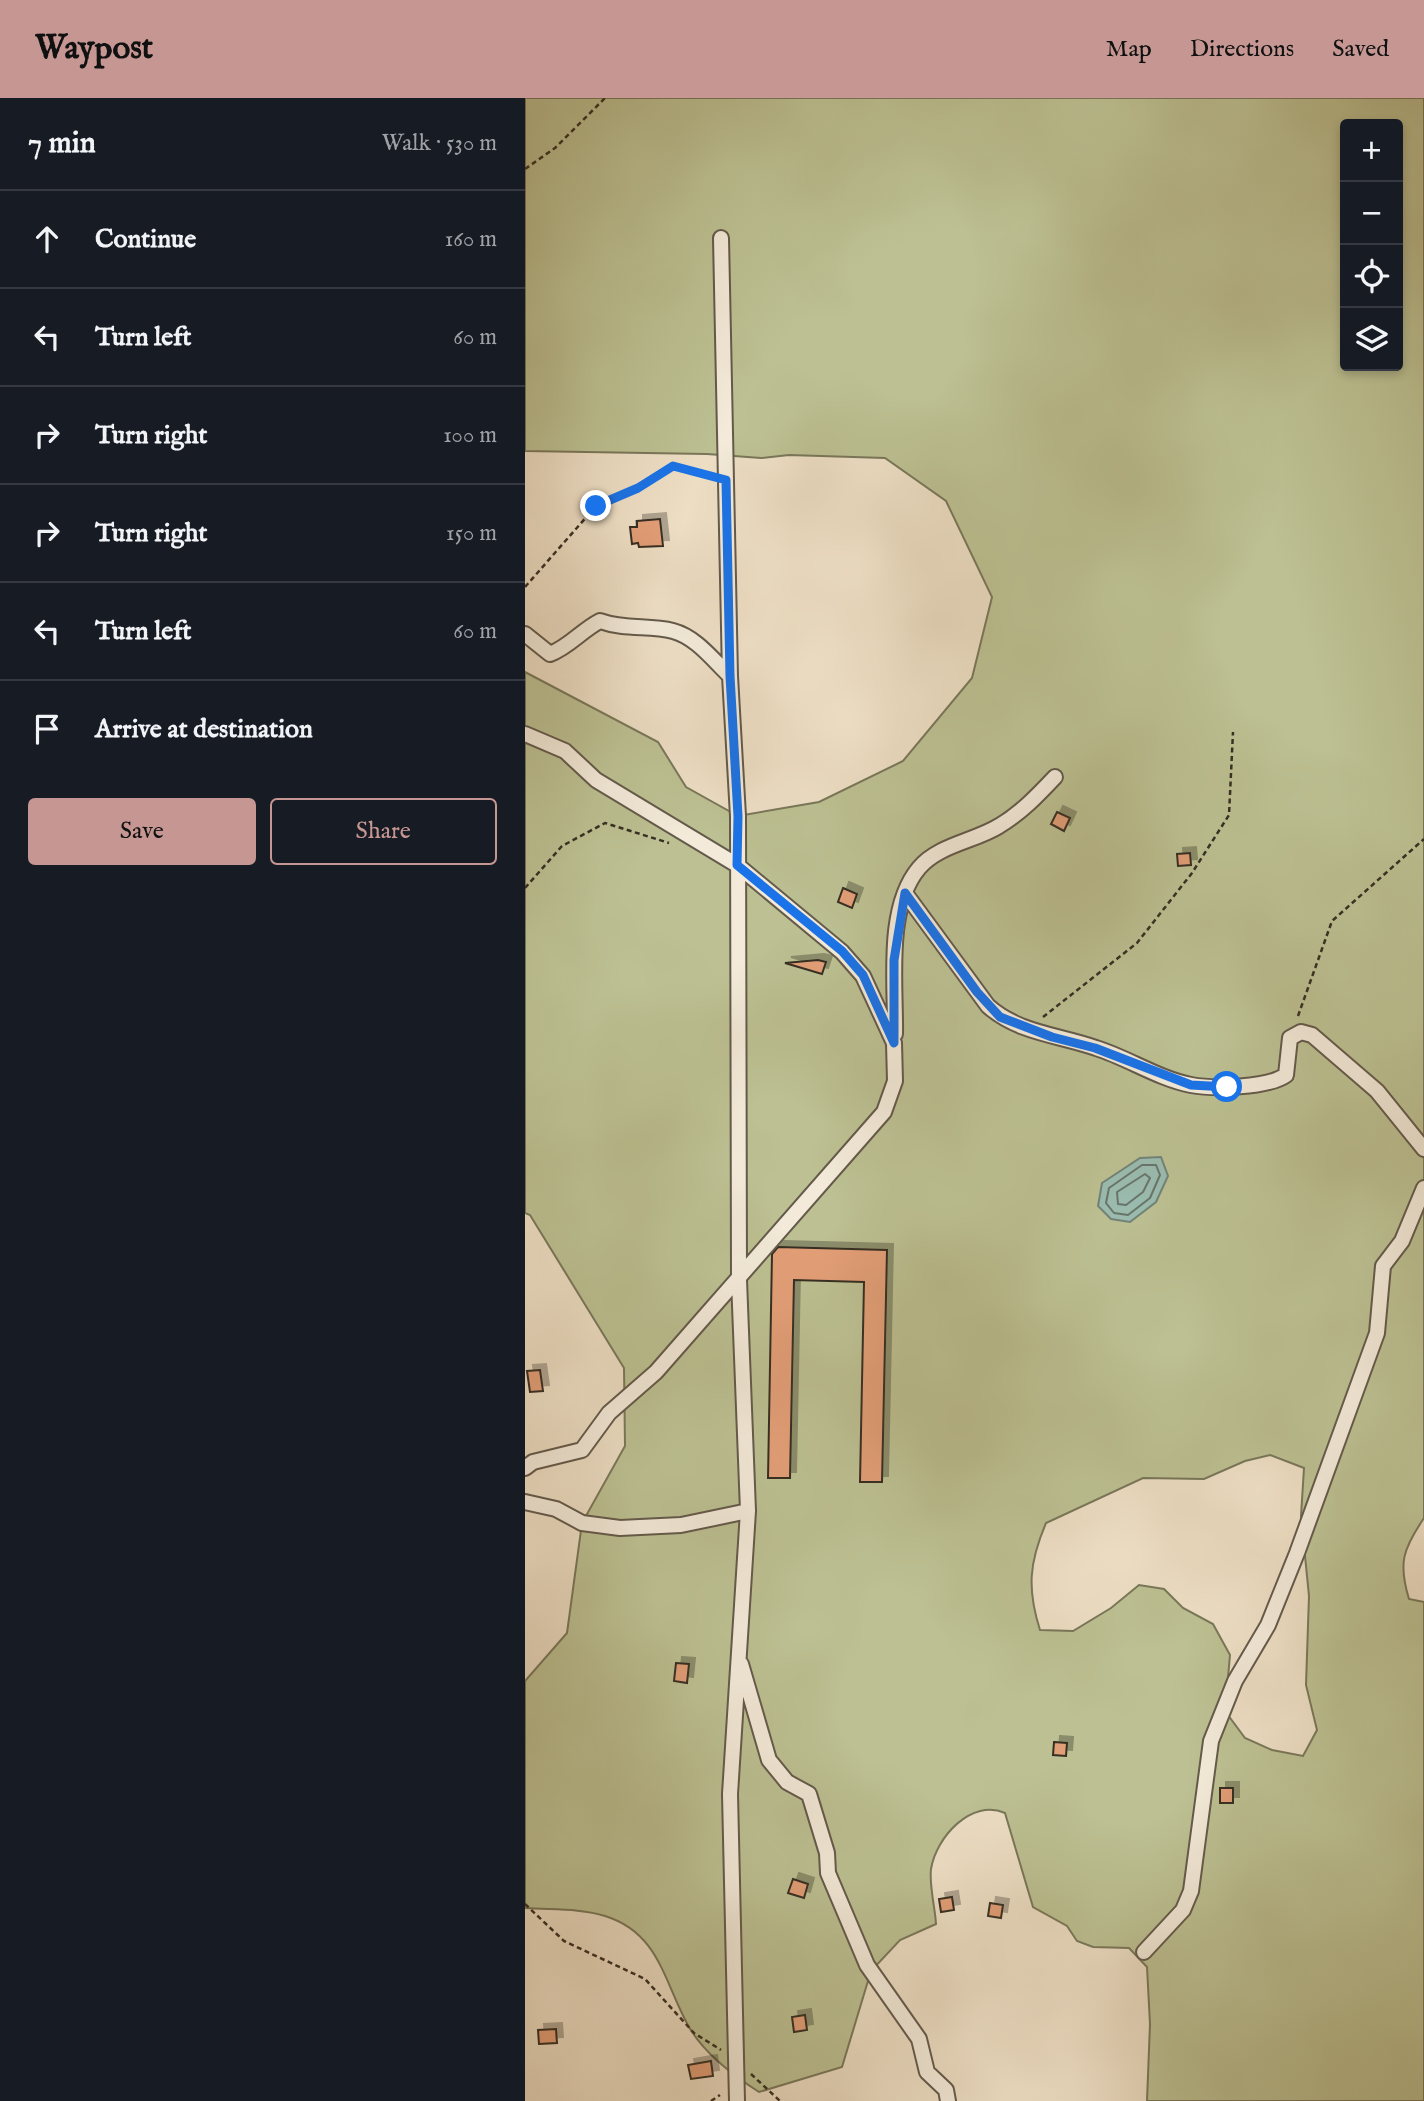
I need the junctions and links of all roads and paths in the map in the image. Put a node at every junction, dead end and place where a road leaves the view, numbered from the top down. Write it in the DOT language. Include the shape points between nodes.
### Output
graph roads {
  1 [pos="605,98"];
  2 [pos="525,169"];
  3 [pos="722,238"];
  4 [pos="726,480"];
  5 [pos="525,587"];
  6 [pos="525,634"];
  7 [pos="730,676"];
  8 [pos="1233,732"];
  9 [pos="525,734"];
  10 [pos="1055,777"];
  11 [pos="1424,839"];
  12 [pos="671,844"];
  13 [pos="737,865"];
  14 [pos="525,888"];
  15 [pos="905,893"];
  16 [pos="1027,1029"];
  17 [pos="1290,1038"];
  18 [pos="894,1043"];
  19 [pos="1424,1149"];
  20 [pos="1424,1188"];
  21 [pos="739,1280"];
  22 [pos="525,1468"];
  23 [pos="525,1502"];
  24 [pos="748,1511"];
  25 [pos="739,1656"];
  26 [pos="525,1904"];
  27 [pos="1144,1952"];
  28 [pos="736,2059"];
  29 [pos="737,2101"];
  30 [pos="780,2101"];
  31 [pos="948,2101"];
  1 -- 2 [label="path" via="555,148"];
  3 -- 4 [label="street"];
  4 -- 5 [label="path" via="673,466 596,506"];
  4 -- 7 [label="street"];
  6 -- 7 [label="street" via="550,654 600,621 623,628 673,631 696,643"];
  7 -- 13 [label="street"];
  8 -- 16 [label="path" via="1229,815 1192,873 1136,943"];
  9 -- 13 [label="street" via="565,751 596,780"];
  10 -- 15 [label="street" via="1029,805 998,827 946,849 919,867"];
  11 -- 17 [label="path" via="1332,921"];
  12 -- 14 [label="path" via="605,822 562,846"];
  13 -- 18 [label="street" via="842,951 863,975"];
  13 -- 21 [label="street"];
  15 -- 16 [label="street" via="988,1006"];
  15 -- 18 [label="street" via="894,960"];
  16 -- 17 [label="street" via="1095,1048 1191,1085 1227,1087 1286,1075"];
  17 -- 19 [label="street" via="1301,1032 1322,1043 1377,1091"];
  18 -- 21 [label="street" via="895,1082 884,1112"];
  20 -- 27 [label="street" via="1402,1241 1383,1265 1377,1333 1297,1553 1268,1625 1235,1681 1211,1741 1191,1891 1183,1910"];
  21 -- 22 [label="street" via="656,1373 609,1413 582,1450"];
  21 -- 24 [label="street"];
  23 -- 24 [label="street" via="556,1509 582,1522 620,1528 681,1525"];
  24 -- 25 [label="street"];
  25 -- 28 [label="street" via="730,1794"];
  25 -- 31 [label="street" via="769,1760 787,1782 809,1794 827,1853 828,1873 867,1965 919,2039 927,2072 946,2090"];
  26 -- 28 [label="path" via="564,1941 645,1979 694,2033"];
  28 -- 29 [label="street"];
  28 -- 30 [label="path"];
}
